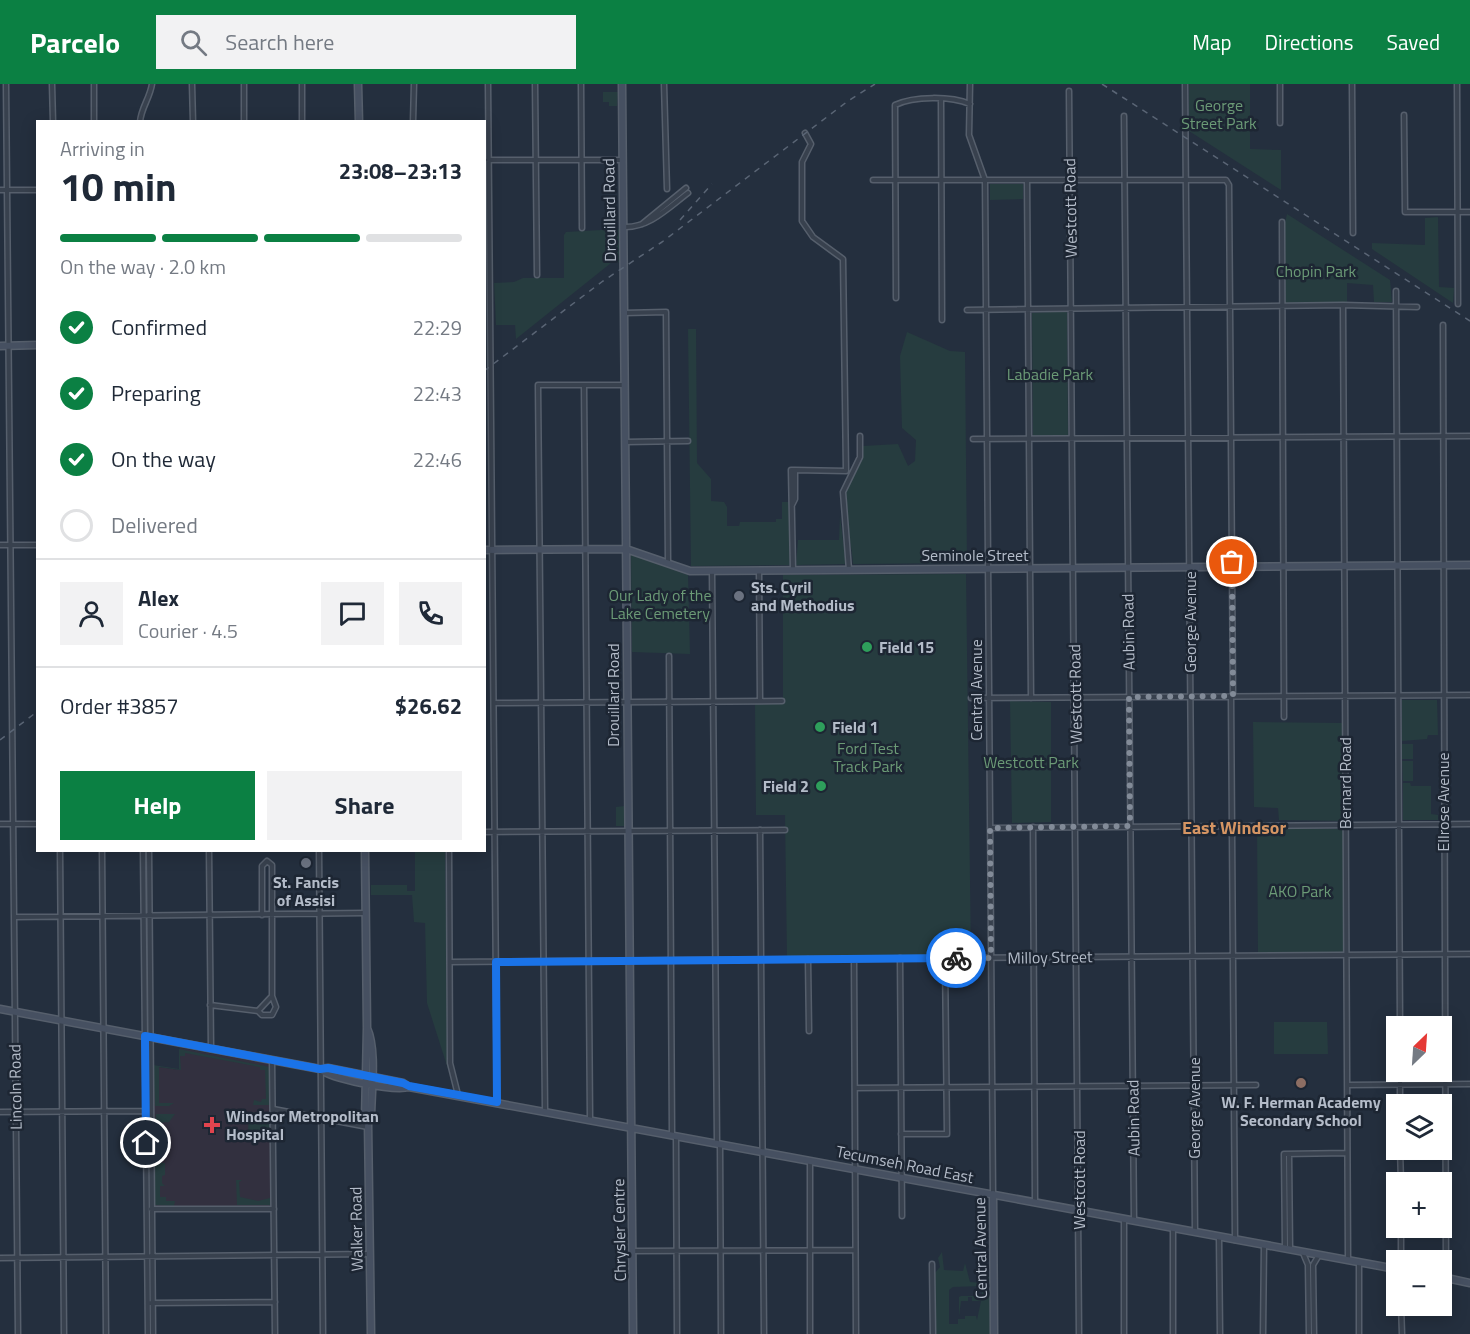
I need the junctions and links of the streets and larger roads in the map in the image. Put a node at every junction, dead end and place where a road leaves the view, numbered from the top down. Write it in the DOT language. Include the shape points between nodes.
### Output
graph roads {
  1 [pos="6,84"];
  2 [pos="52,84"];
  3 [pos="94,84"];
  4 [pos="152,84"];
  5 [pos="192,84"];
  6 [pos="244,84"];
  7 [pos="302,84"];
  8 [pos="358,84"];
  9 [pos="414,84"];
  10 [pos="488,84"];
  11 [pos="535,84"];
  12 [pos="581,84"];
  13 [pos="622,84"];
  14 [pos="664,84"];
  15 [pos="970,84"];
  16 [pos="1185,84"];
  17 [pos="1280,84"];
  18 [pos="1352,84"];
  19 [pos="1457,84"];
  20 [pos="1069,91"];
  21 [pos="941,100"];
  22 [pos="971,104"];
  23 [pos="1404,115"];
  24 [pos="1124,116"];
  25 [pos="53,120"];
  26 [pos="94,120"];
  27 [pos="141,120"];
  28 [pos="192,120"];
  29 [pos="244,120"];
  30 [pos="302,120"];
  31 [pos="358,120"];
  32 [pos="412,120"];
  33 [pos="1280,123"];
  34 [pos="805,133"];
  35 [pos="536,159"];
  36 [pos="581,159"];
  37 [pos="488,160"];
  38 [pos="622,160"];
  39 [pos="1070,179"];
  40 [pos="1124,179"];
  41 [pos="1186,179"];
  42 [pos="873,180"];
  43 [pos="896,180"];
  44 [pos="941,180"];
  45 [pos="985,180"];
  46 [pos="1027,180"];
  47 [pos="667,189"];
  48 [pos="0,190"];
  49 [pos="8,190"];
  50 [pos="36,190"];
  51 [pos="687,191"];
  52 [pos="1458,212"];
  53 [pos="1470,212"];
  54 [pos="1282,222"];
  55 [pos="623,227"];
  56 [pos="582,228"];
  57 [pos="1353,233"];
  58 [pos="537,275"];
  59 [pos="1396,291"];
  60 [pos="896,298"];
  61 [pos="1458,304"];
  62 [pos="1343,305"];
  63 [pos="1395,305"];
  64 [pos="1187,307"];
  65 [pos="1230,307"];
  66 [pos="1282,307"];
  67 [pos="1418,307"];
  68 [pos="1071,308"];
  69 [pos="1125,308"];
  70 [pos="986,309"];
  71 [pos="1028,309"];
  72 [pos="967,310"];
  73 [pos="624,313"];
  74 [pos="942,320"];
  75 [pos="1443,325"];
  76 [pos="36,345"];
  77 [pos="0,346"];
  78 [pos="9,346"];
  79 [pos="584,385"];
  80 [pos="624,385"];
  81 [pos="860,436"];
  82 [pos="1343,436"];
  83 [pos="1396,436"];
  84 [pos="1441,436"];
  85 [pos="1470,436"];
  86 [pos="1189,437"];
  87 [pos="1231,437"];
  88 [pos="1283,437"];
  89 [pos="1029,438"];
  90 [pos="1072,438"];
  91 [pos="1126,438"];
  92 [pos="973,439"];
  93 [pos="987,439"];
  94 [pos="625,441"];
  95 [pos="667,441"];
  96 [pos="688,441"];
  97 [pos="0,545"];
  98 [pos="11,545"];
  99 [pos="36,545"];
  100 [pos="540,549"];
  101 [pos="585,549"];
  102 [pos="626,549"];
  103 [pos="486,550"];
  104 [pos="492,550"];
  105 [pos="668,564"];
  106 [pos="1470,565"];
  107 [pos="1397,566"];
  108 [pos="1442,566"];
  109 [pos="1190,567"];
  110 [pos="1283,567"];
  111 [pos="1344,567"];
  112 [pos="1030,568"];
  113 [pos="1073,568"];
  114 [pos="1128,568"];
  115 [pos="1232,568"];
  116 [pos="988,569"];
  117 [pos="793,570"];
  118 [pos="849,570"];
  119 [pos="712,571"];
  120 [pos="759,571"];
  121 [pos="669,656"];
  122 [pos="1398,695"];
  123 [pos="1442,695"];
  124 [pos="1470,695"];
  125 [pos="1232,696"];
  126 [pos="1284,696"];
  127 [pos="1344,696"];
  128 [pos="1075,697"];
  129 [pos="1129,697"];
  130 [pos="1191,697"];
  131 [pos="970,698"];
  132 [pos="990,698"];
  133 [pos="1031,698"];
  134 [pos="713,700"];
  135 [pos="760,700"];
  136 [pos="669,701"];
  137 [pos="782,701"];
  138 [pos="541,702"];
  139 [pos="587,702"];
  140 [pos="627,702"];
  141 [pos="494,703"];
  142 [pos="1284,717"];
  143 [pos="0,824"];
  144 [pos="13,824"];
  145 [pos="36,824"];
  146 [pos="1470,824"];
  147 [pos="1345,825"];
  148 [pos="1398,825"];
  149 [pos="1443,825"];
  150 [pos="1130,826"];
  151 [pos="1192,826"];
  152 [pos="1232,826"];
  153 [pos="1033,827"];
  154 [pos="1076,827"];
  155 [pos="990,828"];
  156 [pos="714,830"];
  157 [pos="760,830"];
  158 [pos="785,830"];
  159 [pos="588,831"];
  160 [pos="628,831"];
  161 [pos="670,831"];
  162 [pos="486,832"];
  163 [pos="495,832"];
  164 [pos="542,832"];
  165 [pos="60,852"];
  166 [pos="102,852"];
  167 [pos="143,852"];
  168 [pos="149,852"];
  169 [pos="209,852"];
  170 [pos="319,852"];
  171 [pos="365,852"];
  172 [pos="449,852"];
  173 [pos="366,913"];
  174 [pos="272,914"];
  175 [pos="319,914"];
  176 [pos="209,915"];
  177 [pos="262,915"];
  178 [pos="103,916"];
  179 [pos="143,916"];
  180 [pos="149,916"];
  181 [pos="14,917"];
  182 [pos="60,917"];
  183 [pos="1346,954"];
  184 [pos="1399,954"];
  185 [pos="1444,954"];
  186 [pos="1470,954"];
  187 [pos="1131,956"];
  188 [pos="1193,956"];
  189 [pos="1233,956"];
  190 [pos="1034,957"];
  191 [pos="1077,957"];
  192 [pos="900,958"];
  193 [pos="945,958"];
  194 [pos="991,958"];
  195 [pos="808,959"];
  196 [pos="854,959"];
  197 [pos="715,960"];
  198 [pos="761,960"];
  199 [pos="144,961"];
  200 [pos="150,961"];
  201 [pos="589,961"];
  202 [pos="629,961"];
  203 [pos="671,961"];
  204 [pos="450,962"];
  205 [pos="496,962"];
  206 [pos="543,962"];
  207 [pos="272,996"];
  208 [pos="210,1005"];
  209 [pos="0,1009"];
  210 [pos="258,1011"];
  211 [pos="14,1012"];
  212 [pos="1400,1016"];
  213 [pos="62,1020"];
  214 [pos="103,1028"];
  215 [pos="367,1028"];
  216 [pos="808,1031"];
  217 [pos="148,1036"];
  218 [pos="211,1048"];
  219 [pos="365,1057"];
  220 [pos="272,1060"];
  221 [pos="320,1069"];
  222 [pos="349,1075"];
  223 [pos="368,1080"];
  224 [pos="1256,1084"];
  225 [pos="1400,1084"];
  226 [pos="1445,1084"];
  227 [pos="1470,1084"];
  228 [pos="1194,1085"];
  229 [pos="1234,1085"];
  230 [pos="1347,1085"];
  231 [pos="385,1086"];
  232 [pos="409,1086"];
  233 [pos="1035,1086"];
  234 [pos="1078,1086"];
  235 [pos="1132,1086"];
  236 [pos="901,1087"];
  237 [pos="946,1087"];
  238 [pos="992,1087"];
  239 [pos="855,1088"];
  240 [pos="1400,1094"];
  241 [pos="458,1095"];
  242 [pos="368,1098"];
  243 [pos="497,1102"];
  244 [pos="273,1109"];
  245 [pos="545,1110"];
  246 [pos="104,1111"];
  247 [pos="148,1111"];
  248 [pos="0,1112"];
  249 [pos="15,1112"];
  250 [pos="62,1112"];
  251 [pos="320,1118"];
  252 [pos="590,1118"];
  253 [pos="368,1125"];
  254 [pos="631,1127"];
  255 [pos="901,1134"];
  256 [pos="674,1135"];
  257 [pos="718,1143"];
  258 [pos="763,1151"];
  259 [pos="1347,1153"];
  260 [pos="810,1160"];
  261 [pos="855,1169"];
  262 [pos="902,1177"];
  263 [pos="993,1194"];
  264 [pos="1035,1202"];
  265 [pos="149,1209"];
  266 [pos="274,1209"];
  267 [pos="1079,1210"];
  268 [pos="902,1216"];
  269 [pos="1124,1219"];
  270 [pos="1134,1221"];
  271 [pos="1173,1228"];
  272 [pos="1195,1232"];
  273 [pos="1219,1237"];
  274 [pos="1235,1240"];
  275 [pos="1264,1245"];
  276 [pos="721,1250"];
  277 [pos="764,1250"];
  278 [pos="809,1250"];
  279 [pos="855,1250"];
  280 [pos="1287,1250"];
  281 [pos="1444,1250"];
  282 [pos="633,1251"];
  283 [pos="677,1251"];
  284 [pos="1303,1252"];
  285 [pos="370,1254"];
  286 [pos="274,1255"];
  287 [pos="322,1255"];
  288 [pos="1319,1255"];
  289 [pos="150,1256"];
  290 [pos="64,1257"];
  291 [pos="105,1257"];
  292 [pos="0,1258"];
  293 [pos="17,1258"];
  294 [pos="1348,1260"];
  295 [pos="1359,1262"];
  296 [pos="932,1264"];
  297 [pos="1311,1265"];
  298 [pos="1386,1267"];
  299 [pos="1452,1280"];
  300 [pos="1470,1283"];
  301 [pos="275,1302"];
  302 [pos="150,1303"];
  303 [pos="1401,1316"];
  304 [pos="18,1334"];
  305 [pos="64,1334"];
  306 [pos="106,1334"];
  307 [pos="148,1334"];
  308 [pos="153,1334"];
  309 [pos="275,1334"];
  310 [pos="323,1334"];
  311 [pos="371,1334"];
  312 [pos="633,1334"];
  313 [pos="677,1334"];
  314 [pos="721,1334"];
  315 [pos="764,1334"];
  316 [pos="810,1334"];
  317 [pos="856,1334"];
  318 [pos="933,1334"];
  319 [pos="994,1334"];
  320 [pos="1079,1334"];
  321 [pos="1124,1334"];
  322 [pos="1173,1334"];
  323 [pos="1220,1334"];
  324 [pos="1263,1334"];
  325 [pos="1309,1334"];
  326 [pos="1314,1334"];
  327 [pos="1359,1334"];
  328 [pos="1402,1334"];
  1 -- 49 [label="street, Lincoln Road"];
  2 -- 25 [label="street"];
  3 -- 26 [label="street"];
  4 -- 27 [label="street"];
  5 -- 28 [label="street"];
  6 -- 29 [label="street"];
  7 -- 30 [label="street"];
  8 -- 31 [label="street"];
  9 -- 32 [label="street"];
  10 -- 37 [label="street"];
  11 -- 35 [label="street"];
  12 -- 36 [label="street"];
  13 -- 38 [label="street, Drouillard Road"];
  14 -- 47 [label="street"];
  15 -- 22 [label="street, Central Avenue"];
  16 -- 41 [label="street, George Avenue"];
  17 -- 33 [label="street"];
  18 -- 57 [label="street"];
  19 -- 52 [label="street"];
  20 -- 39 [label="street, Westcott Road"];
  21 -- 22 [label="street"];
  21 -- 43 [label="street" via="895,105"];
  21 -- 44 [label="street"];
  22 -- 45 [label="street, Central Avenue" via="969,135"];
  23 -- 52 [label="street" via="1405,212"];
  24 -- 40 [label="street, Aubin Road"];
  34 -- 117 [label="street" via="811,144 802,162 802,221 813,237 843,259 846,471 795,470"];
  35 -- 36 [label="street"];
  35 -- 37 [label="street"];
  35 -- 58 [label="street"];
  36 -- 38 [label="street"];
  36 -- 56 [label="street"];
  37 -- 104 [label="street"];
  38 -- 55 [label="street, Drouillard Road"];
  39 -- 40 [label="street"];
  39 -- 46 [label="street"];
  39 -- 68 [label="street, Westcott Road"];
  40 -- 41 [label="street"];
  40 -- 69 [label="street, Aubin Road"];
  41 -- 64 [label="street, George Avenue"];
  41 -- 65 [label="street" via="1222,179 1229,185"];
  42 -- 43 [label="street"];
  43 -- 44 [label="street"];
  43 -- 60 [label="street"];
  44 -- 45 [label="street"];
  44 -- 74 [label="street"];
  45 -- 46 [label="street"];
  45 -- 70 [label="street, Central Avenue"];
  46 -- 71 [label="street"];
  48 -- 49 [label="street"];
  49 -- 50 [label="street"];
  49 -- 78 [label="street, Lincoln Road"];
  51 -- 55 [label="street" via="642,225"];
  52 -- 53 [label="street"];
  52 -- 61 [label="street"];
  54 -- 66 [label="street"];
  55 -- 73 [label="street, Drouillard Road"];
  59 -- 63 [label="street"];
  62 -- 63 [label="street"];
  62 -- 66 [label="street"];
  62 -- 82 [label="street, Bernard Road"];
  63 -- 67 [label="street"];
  63 -- 83 [label="street"];
  64 -- 65 [label="street"];
  64 -- 69 [label="street"];
  64 -- 86 [label="street, George Avenue"];
  65 -- 66 [label="street"];
  65 -- 87 [label="street"];
  66 -- 88 [label="street"];
  68 -- 69 [label="street"];
  68 -- 71 [label="street"];
  68 -- 90 [label="street, Westcott Road"];
  69 -- 91 [label="street, Aubin Road"];
  70 -- 71 [label="street"];
  70 -- 72 [label="street"];
  70 -- 93 [label="street, Central Avenue"];
  71 -- 89 [label="street"];
  73 -- 80 [label="street, Drouillard Road"];
  73 -- 95 [label="street" via="666,312"];
  75 -- 84 [label="street, Ellrose Avenue"];
  76 -- 78 [label="street"];
  77 -- 78 [label="street"];
  78 -- 98 [label="street, Lincoln Road"];
  79 -- 80 [label="street"];
  79 -- 100 [label="street" via="538,385"];
  79 -- 101 [label="street"];
  80 -- 94 [label="street, Drouillard Road"];
  81 -- 118 [label="street" via="860,457 843,492"];
  82 -- 83 [label="street"];
  82 -- 88 [label="street"];
  82 -- 111 [label="street, Bernard Road"];
  83 -- 84 [label="street"];
  83 -- 107 [label="street"];
  84 -- 85 [label="street"];
  84 -- 108 [label="street, Ellrose Avenue"];
  86 -- 87 [label="street"];
  86 -- 91 [label="street"];
  86 -- 109 [label="street, George Avenue"];
  87 -- 88 [label="street"];
  87 -- 115 [label="street"];
  88 -- 110 [label="street"];
  89 -- 90 [label="street"];
  89 -- 93 [label="street"];
  89 -- 112 [label="street"];
  90 -- 91 [label="street"];
  90 -- 113 [label="street, Westcott Road"];
  91 -- 114 [label="street, Aubin Road"];
  92 -- 93 [label="street"];
  93 -- 116 [label="street, Central Avenue"];
  94 -- 95 [label="street"];
  94 -- 102 [label="street, Drouillard Road"];
  95 -- 96 [label="street"];
  95 -- 105 [label="street"];
  97 -- 98 [label="street"];
  98 -- 99 [label="street"];
  98 -- 144 [label="street, Lincoln Road"];
  100 -- 101 [label="street, Seminole Street"];
  100 -- 104 [label="street, Seminole Street"];
  100 -- 138 [label="street"];
  101 -- 102 [label="street, Seminole Street"];
  101 -- 139 [label="street"];
  102 -- 105 [label="street, Seminole Street"];
  102 -- 140 [label="street, Drouillard Road"];
  103 -- 104 [label="street, Seminole Street"];
  104 -- 141 [label="street"];
  105 -- 119 [label="street, Seminole Street" via="690,571"];
  106 -- 108 [label="street, Seminole Street"];
  107 -- 108 [label="street, Seminole Street"];
  107 -- 111 [label="street, Seminole Street"];
  107 -- 122 [label="street"];
  108 -- 123 [label="street, Ellrose Avenue"];
  109 -- 114 [label="street, Seminole Street"];
  109 -- 115 [label="street, Seminole Street"];
  109 -- 130 [label="street, George Avenue"];
  110 -- 111 [label="street, Seminole Street"];
  110 -- 115 [label="street, Seminole Street"];
  110 -- 126 [label="street"];
  111 -- 127 [label="street, Bernard Road"];
  112 -- 113 [label="street, Seminole Street"];
  112 -- 116 [label="street, Seminole Street"];
  112 -- 133 [label="street"];
  113 -- 114 [label="street, Seminole Street"];
  113 -- 128 [label="street, Westcott Road"];
  114 -- 129 [label="street, Aubin Road"];
  115 -- 125 [label="street"];
  116 -- 118 [label="street, Seminole Street"];
  116 -- 132 [label="street, Central Avenue"];
  117 -- 118 [label="street, Seminole Street"];
  117 -- 120 [label="street, Seminole Street"];
  119 -- 120 [label="street, Seminole Street"];
  119 -- 134 [label="street"];
  120 -- 135 [label="street"];
  121 -- 136 [label="street"];
  122 -- 123 [label="street"];
  122 -- 127 [label="street"];
  122 -- 148 [label="street"];
  123 -- 124 [label="street"];
  123 -- 149 [label="street, Ellrose Avenue"];
  125 -- 126 [label="street"];
  125 -- 130 [label="street"];
  125 -- 152 [label="street"];
  126 -- 127 [label="street"];
  126 -- 142 [label="street"];
  127 -- 147 [label="street, Bernard Road"];
  128 -- 129 [label="street"];
  128 -- 133 [label="street"];
  128 -- 154 [label="street, Westcott Road"];
  129 -- 130 [label="street"];
  129 -- 150 [label="street, Aubin Road"];
  130 -- 151 [label="street, George Avenue"];
  131 -- 132 [label="street"];
  132 -- 133 [label="street"];
  132 -- 155 [label="street, Central Avenue"];
  134 -- 135 [label="street"];
  134 -- 136 [label="street"];
  134 -- 156 [label="street"];
  135 -- 137 [label="street"];
  136 -- 140 [label="street"];
  136 -- 161 [label="street"];
  138 -- 139 [label="street"];
  138 -- 141 [label="street"];
  138 -- 164 [label="street"];
  139 -- 140 [label="street"];
  139 -- 159 [label="street"];
  140 -- 160 [label="street, Drouillard Road"];
  141 -- 163 [label="street"];
  143 -- 144 [label="street"];
  144 -- 145 [label="street"];
  144 -- 181 [label="street, Lincoln Road"];
  146 -- 149 [label="street"];
  147 -- 148 [label="street"];
  147 -- 152 [label="street"];
  147 -- 183 [label="street, Bernard Road"];
  148 -- 149 [label="street"];
  148 -- 184 [label="street"];
  149 -- 185 [label="street, Ellrose Avenue"];
  150 -- 151 [label="street"];
  150 -- 154 [label="street"];
  150 -- 187 [label="street, Aubin Road"];
  151 -- 152 [label="street"];
  151 -- 188 [label="street, George Avenue"];
  152 -- 189 [label="street"];
  153 -- 154 [label="street"];
  153 -- 155 [label="street"];
  153 -- 190 [label="street"];
  154 -- 191 [label="street, Westcott Road"];
  155 -- 194 [label="street, Central Avenue"];
  156 -- 157 [label="street"];
  156 -- 161 [label="street"];
  156 -- 197 [label="street"];
  157 -- 158 [label="street"];
  157 -- 198 [label="street"];
  159 -- 160 [label="street"];
  159 -- 164 [label="street"];
  159 -- 201 [label="street"];
  160 -- 161 [label="street"];
  160 -- 202 [label="street, Drouillard Road"];
  161 -- 203 [label="street"];
  162 -- 163 [label="street"];
  163 -- 164 [label="street"];
  163 -- 205 [label="street"];
  164 -- 206 [label="street"];
  165 -- 182 [label="street"];
  166 -- 178 [label="street"];
  167 -- 179 [label="street"];
  168 -- 180 [label="street"];
  169 -- 176 [label="street"];
  170 -- 175 [label="street"];
  171 -- 173 [label="street, Walker Road"];
  172 -- 204 [label="street"];
  173 -- 175 [label="street"];
  173 -- 215 [label="street, Walker Road"];
  174 -- 175 [label="street"];
  174 -- 177 [label="street"];
  174 -- 177 [label="street" via="272,866 267,861 262,866"];
  174 -- 207 [label="street"];
  175 -- 221 [label="street"];
  176 -- 177 [label="street"];
  176 -- 180 [label="street"];
  176 -- 208 [label="street"];
  178 -- 179 [label="street"];
  178 -- 182 [label="street"];
  178 -- 214 [label="street"];
  179 -- 180 [label="street"];
  179 -- 199 [label="street"];
  180 -- 200 [label="street"];
  181 -- 182 [label="street"];
  181 -- 211 [label="street, Lincoln Road"];
  182 -- 213 [label="street"];
  183 -- 184 [label="street, Milloy Street"];
  183 -- 189 [label="street, Milloy Street"];
  183 -- 230 [label="street, Bernard Road"];
  184 -- 185 [label="street, Milloy Street"];
  184 -- 212 [label="street"];
  185 -- 186 [label="street, Milloy Street"];
  185 -- 226 [label="street, Ellrose Avenue"];
  187 -- 188 [label="street, Milloy Street"];
  187 -- 191 [label="street, Milloy Street"];
  187 -- 235 [label="street, Aubin Road"];
  188 -- 189 [label="street, Milloy Street"];
  188 -- 228 [label="street, George Avenue"];
  189 -- 229 [label="street"];
  190 -- 191 [label="street, Milloy Street"];
  190 -- 194 [label="street, Milloy Street"];
  190 -- 233 [label="street"];
  191 -- 234 [label="street, Westcott Road"];
  192 -- 193 [label="street, Milloy Street"];
  192 -- 196 [label="street, Milloy Street"];
  192 -- 236 [label="street"];
  193 -- 194 [label="street, Milloy Street"];
  193 -- 237 [label="street"];
  194 -- 238 [label="street, Central Avenue"];
  195 -- 196 [label="street, Milloy Street"];
  195 -- 198 [label="street, Milloy Street"];
  195 -- 216 [label="street"];
  196 -- 239 [label="street"];
  197 -- 198 [label="street, Milloy Street"];
  197 -- 203 [label="street, Milloy Street"];
  197 -- 257 [label="street"];
  198 -- 258 [label="street"];
  199 -- 200 [label="street"];
  199 -- 217 [label="street"];
  200 -- 217 [label="street"];
  201 -- 202 [label="street, Milloy Street"];
  201 -- 206 [label="street, Milloy Street"];
  201 -- 252 [label="street"];
  202 -- 203 [label="street, Milloy Street"];
  202 -- 254 [label="street, Drouillard Road"];
  203 -- 256 [label="street"];
  204 -- 205 [label="street, Milloy Street"];
  204 -- 241 [label="street" via="450,1063"];
  205 -- 206 [label="street, Milloy Street"];
  205 -- 243 [label="street"];
  206 -- 245 [label="street"];
  207 -- 210 [label="street"];
  207 -- 210 [label="street" via="276,1006 272,1015"];
  208 -- 210 [label="street"];
  208 -- 218 [label="street"];
  209 -- 211 [label="street, Tecumseh Road East"];
  211 -- 213 [label="street, Tecumseh Road East"];
  211 -- 249 [label="street, Lincoln Road"];
  213 -- 214 [label="street, Tecumseh Road East"];
  213 -- 250 [label="street"];
  214 -- 217 [label="street, Tecumseh Road East"];
  214 -- 246 [label="street"];
  215 -- 219 [label="street, Walker Road"];
  215 -- 223 [label="street, Walker Road"];
  217 -- 218 [label="street, Tecumseh Road East"];
  217 -- 247 [label="street"];
  218 -- 220 [label="street, Tecumseh Road East"];
  219 -- 222 [label="street"];
  219 -- 223 [label="street, Walker Road"];
  220 -- 221 [label="street, Tecumseh Road East"];
  220 -- 244 [label="street"];
  221 -- 222 [label="street, Tecumseh Road East"];
  221 -- 251 [label="street"];
  222 -- 223 [label="street, Tecumseh Road East"];
  222 -- 242 [label="street"];
  223 -- 231 [label="street, Tecumseh Road East"];
  223 -- 232 [label="street, Tecumseh Road East"];
  223 -- 242 [label="street, Walker Road"];
  224 -- 229 [label="street"];
  225 -- 226 [label="street"];
  225 -- 230 [label="street"];
  225 -- 240 [label="street"];
  226 -- 227 [label="street"];
  226 -- 281 [label="street, Ellrose Avenue"];
  228 -- 229 [label="street"];
  228 -- 235 [label="street"];
  228 -- 272 [label="street, George Avenue"];
  229 -- 274 [label="street"];
  230 -- 259 [label="street, Bernard Road"];
  231 -- 232 [label="street, Tecumseh Road East"];
  231 -- 242 [label="street"];
  232 -- 241 [label="street, Tecumseh Road East"];
  233 -- 234 [label="street"];
  233 -- 238 [label="street"];
  233 -- 264 [label="street"];
  234 -- 235 [label="street"];
  234 -- 267 [label="street, Westcott Road"];
  235 -- 270 [label="street, Aubin Road"];
  236 -- 237 [label="street"];
  236 -- 239 [label="street"];
  236 -- 255 [label="street"];
  237 -- 238 [label="street"];
  237 -- 255 [label="street" via="947,1134"];
  238 -- 263 [label="street, Central Avenue"];
  239 -- 261 [label="street"];
  241 -- 243 [label="street, Tecumseh Road East"];
  242 -- 253 [label="street, Walker Road"];
  243 -- 245 [label="street, Tecumseh Road East"];
  244 -- 251 [label="street"];
  244 -- 266 [label="street"];
  245 -- 252 [label="street, Tecumseh Road East"];
  246 -- 247 [label="street"];
  246 -- 250 [label="street"];
  246 -- 291 [label="street"];
  247 -- 265 [label="street"];
  248 -- 249 [label="street"];
  249 -- 250 [label="street"];
  249 -- 293 [label="street, Lincoln Road"];
  250 -- 290 [label="street"];
  251 -- 253 [label="street"];
  251 -- 287 [label="street"];
  252 -- 254 [label="street, Tecumseh Road East"];
  253 -- 285 [label="street, Walker Road"];
  254 -- 256 [label="street, Tecumseh Road East"];
  254 -- 282 [label="street, Chrysler Centre"];
  255 -- 262 [label="street"];
  256 -- 257 [label="street, Tecumseh Road East"];
  256 -- 283 [label="street"];
  257 -- 258 [label="street, Tecumseh Road East"];
  257 -- 276 [label="street"];
  258 -- 260 [label="street, Tecumseh Road East"];
  258 -- 277 [label="street"];
  259 -- 280 [label="street" via="1287,1154"];
  259 -- 294 [label="street, Bernard Road"];
  260 -- 261 [label="street, Tecumseh Road East"];
  260 -- 278 [label="street"];
  261 -- 262 [label="street, Tecumseh Road East"];
  261 -- 279 [label="street"];
  262 -- 263 [label="street, Tecumseh Road East"];
  262 -- 268 [label="street"];
  263 -- 264 [label="street, Tecumseh Road East"];
  263 -- 319 [label="street, Central Avenue"];
  264 -- 267 [label="street, Tecumseh Road East"];
  265 -- 266 [label="street"];
  265 -- 289 [label="street"];
  266 -- 286 [label="street"];
  267 -- 269 [label="street, Tecumseh Road East"];
  267 -- 320 [label="street, Westcott Road"];
  269 -- 270 [label="street, Tecumseh Road East"];
  269 -- 321 [label="street"];
  270 -- 271 [label="street, Tecumseh Road East"];
  271 -- 272 [label="street, Tecumseh Road East"];
  271 -- 322 [label="street"];
  272 -- 273 [label="street, Tecumseh Road East"];
  273 -- 274 [label="street, Tecumseh Road East"];
  273 -- 323 [label="street"];
  274 -- 275 [label="street, Tecumseh Road East"];
  275 -- 280 [label="street, Tecumseh Road East"];
  275 -- 324 [label="street"];
  276 -- 277 [label="street"];
  276 -- 283 [label="street"];
  276 -- 314 [label="street"];
  277 -- 278 [label="street"];
  277 -- 315 [label="street"];
  278 -- 279 [label="street"];
  278 -- 316 [label="street"];
  279 -- 317 [label="street"];
  280 -- 284 [label="street, Tecumseh Road East"];
  282 -- 283 [label="street"];
  282 -- 312 [label="street, Chrysler Centre"];
  283 -- 313 [label="street"];
  284 -- 288 [label="street, Tecumseh Road East"];
  284 -- 297 [label="street"];
  285 -- 287 [label="street"];
  285 -- 311 [label="street, Walker Road"];
  286 -- 287 [label="street"];
  286 -- 289 [label="street"];
  286 -- 301 [label="street"];
  287 -- 310 [label="street"];
  288 -- 294 [label="street, Tecumseh Road East"];
  288 -- 297 [label="street"];
  289 -- 291 [label="street"];
  289 -- 302 [label="street"];
  290 -- 291 [label="street"];
  290 -- 293 [label="street"];
  290 -- 305 [label="street"];
  291 -- 306 [label="street"];
  292 -- 293 [label="street"];
  293 -- 304 [label="street, Lincoln Road"];
  294 -- 295 [label="street, Tecumseh Road East"];
  295 -- 298 [label="street, Tecumseh Road East"];
  295 -- 327 [label="street"];
  296 -- 318 [label="street"];
  297 -- 325 [label="street"];
  297 -- 326 [label="street"];
  299 -- 300 [label="street"];
  301 -- 302 [label="street"];
  301 -- 309 [label="street"];
  302 -- 307 [label="street"];
  302 -- 308 [label="street"];
  303 -- 328 [label="street"];
}
